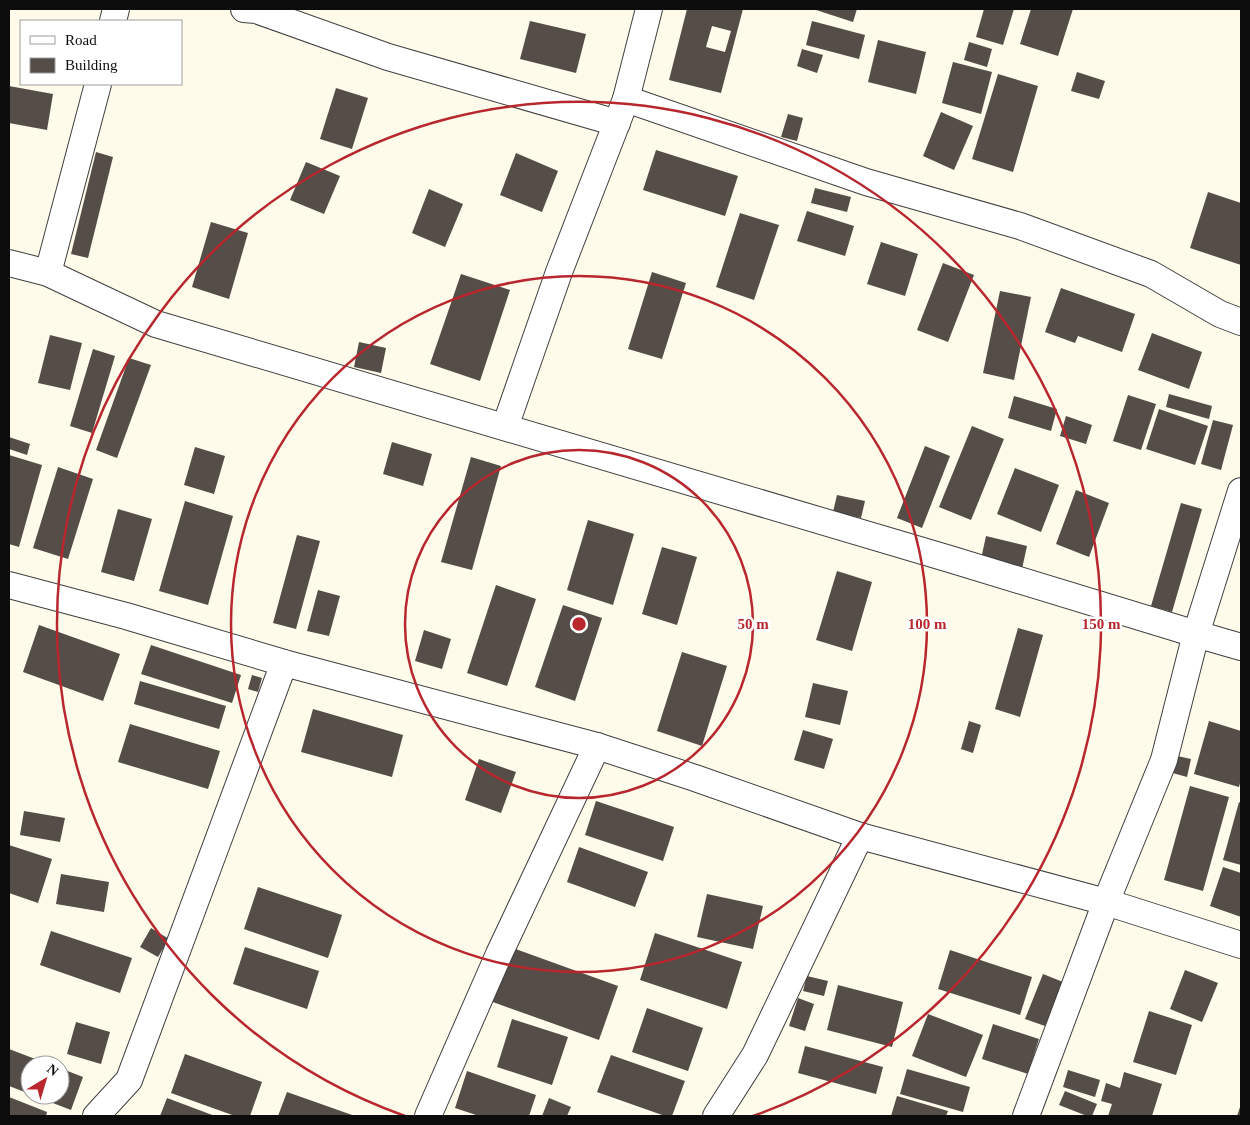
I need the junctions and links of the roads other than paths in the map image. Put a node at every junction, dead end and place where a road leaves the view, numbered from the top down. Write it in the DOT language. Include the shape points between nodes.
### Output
graph roads {
  1 [pos="244,9"];
  2 [pos="649,9"];
  3 [pos="98,85"];
  4 [pos="626,99"];
  5 [pos="617,123"];
  6 [pos="9,263"];
  7 [pos="48,273"];
  8 [pos="1241,322"];
  9 [pos="505,427"];
  10 [pos="1241,491"];
  11 [pos="9,585"];
  12 [pos="1196,634"];
  13 [pos="1241,647"];
  14 [pos="284,663"];
  15 [pos="597,746"];
  16 [pos="860,836"];
  17 [pos="1106,902"];
  18 [pos="1241,945"];
  19 [pos="96,1116"];
  20 [pos="428,1116"];
  21 [pos="716,1116"];
  22 [pos="1026,1116"];
  1 -- 5 [label="street" via="256,10 388,57"];
  2 -- 4 [label="street"];
  3 -- 7 [label="street"];
  4 -- 5 [label="street"];
  4 -- 8 [label="street" via="866,182 1030,230 1151,274 1220,314"];
  5 -- 9 [label="street" via="559,272"];
  6 -- 7 [label="street"];
  7 -- 9 [label="street" via="156,324"];
  9 -- 12 [label="street"];
  10 -- 12 [label="street"];
  11 -- 14 [label="street"];
  12 -- 13 [label="street"];
  12 -- 17 [label="street" via="1164,760"];
  14 -- 15 [label="street"];
  14 -- 19 [label="street" via="129,1080"];
  15 -- 16 [label="street"];
  15 -- 20 [label="street" via="499,954"];
  16 -- 17 [label="street"];
  16 -- 21 [label="street" via="755,1054"];
  17 -- 18 [label="street"];
  17 -- 22 [label="street"];
}
